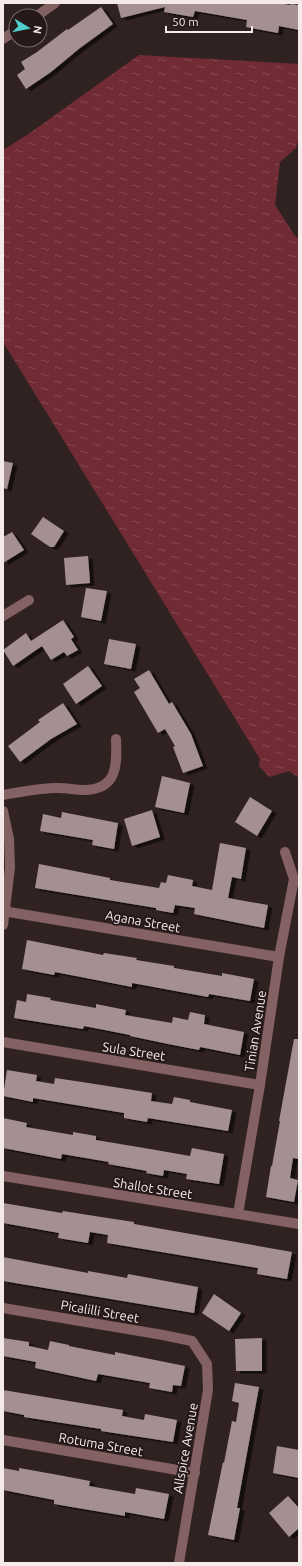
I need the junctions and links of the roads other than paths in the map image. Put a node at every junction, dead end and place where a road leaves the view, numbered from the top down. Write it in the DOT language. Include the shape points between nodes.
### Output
graph roads {
  1 [pos="29,600"];
  2 [pos="3,616"];
  3 [pos="116,739"];
  4 [pos="3,795"];
  5 [pos="3,810"];
  6 [pos="285,852"];
  7 [pos="4,911"];
  8 [pos="3,926"];
  9 [pos="279,957"];
  10 [pos="3,1042"];
  11 [pos="260,1085"];
  12 [pos="3,1176"];
  13 [pos="238,1214"];
  14 [pos="299,1224"];
  15 [pos="3,1308"];
  16 [pos="192,1341"];
  17 [pos="3,1440"];
  18 [pos="195,1473"];
  19 [pos="179,1563"];
  1 -- 2 [label="street"];
  3 -- 4 [label="street" via="114,775 99,789 58,788"];
  5 -- 7 [label="street" via="10,868"];
  6 -- 9 [label="street, Tinian Avenue" via="294,878"];
  7 -- 8 [label="street"];
  7 -- 9 [label="street, Agana Street"];
  9 -- 11 [label="street, Tinian Avenue"];
  10 -- 11 [label="street, Sula Street"];
  11 -- 13 [label="street, Tinian Avenue"];
  12 -- 13 [label="street, Shallot Street"];
  13 -- 14 [label="street, Shallot Street"];
  15 -- 16 [label="street, Picalilli Street"];
  16 -- 18 [label="street, Allspice Avenue" via="207,1364 208,1390"];
  17 -- 18 [label="street, Rotuma Street"];
  18 -- 19 [label="street, Allspice Avenue"];
}
